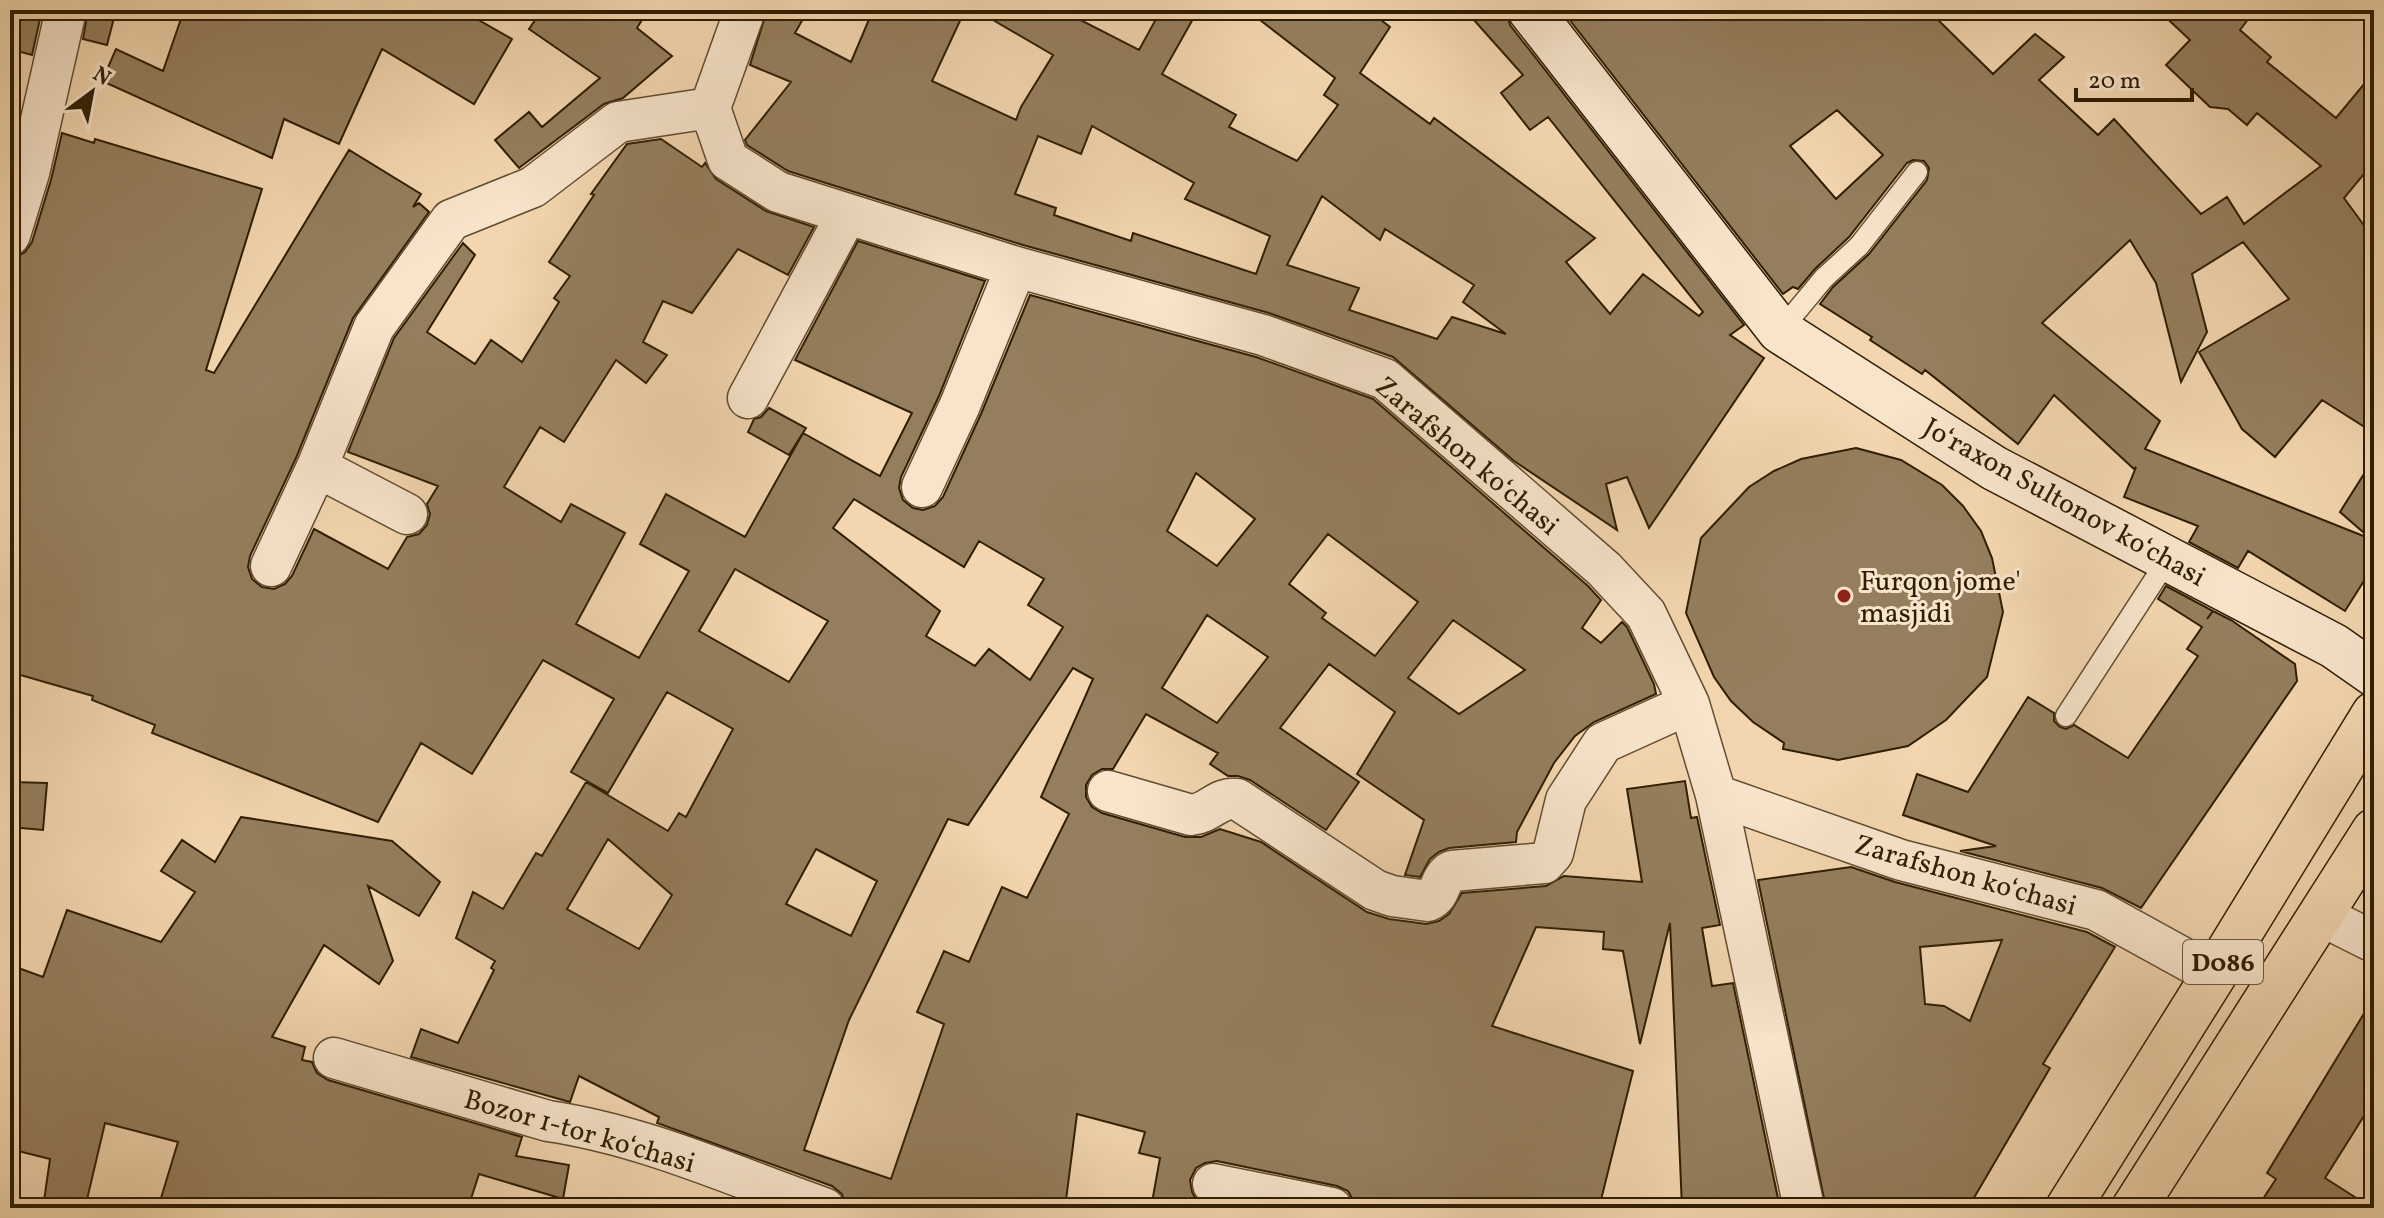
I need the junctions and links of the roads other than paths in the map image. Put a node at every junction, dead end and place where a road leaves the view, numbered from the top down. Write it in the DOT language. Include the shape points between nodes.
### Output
graph roads {
  1 [pos="66,10"];
  2 [pos="745,10"];
  3 [pos="1543,21"];
  4 [pos="710,108"];
  5 [pos="1917,172"];
  6 [pos="847,214"];
  7 [pos="10,235"];
  8 [pos="1016,267"];
  9 [pos="1780,331"];
  10 [pos="748,398"];
  11 [pos="317,467"];
  12 [pos="922,487"];
  13 [pos="407,514"];
  14 [pos="2168,559"];
  15 [pos="271,566"];
  16 [pos="2374,674"];
  17 [pos="1689,704"];
  18 [pos="2374,714"];
  19 [pos="2066,716"];
  20 [pos="1108,791"];
  21 [pos="1716,795"];
  22 [pos="2374,831"];
  23 [pos="2320,915"];
  24 [pos="2374,942"];
  25 [pos="2214,975"];
  26 [pos="334,1058"];
  27 [pos="1213,1184"];
  28 [pos="824,1208"];
  29 [pos="1332,1208"];
  30 [pos="1804,1208"];
  31 [pos="2068,1208"];
  32 [pos="2134,1208"];
  1 -- 7 [label="street"];
  2 -- 4 [label="street"];
  3 -- 9 [label="street, Joʻraxon Sultonov koʻchasi"];
  4 -- 6 [label="street, Zarafshon koʻchasi" via="728,160 778,192"];
  4 -- 11 [label="street" via="618,122 533,187 451,220 374,327"];
  5 -- 9 [label="lane" via="1859,246"];
  6 -- 8 [label="street, Zarafshon koʻchasi"];
  6 -- 10 [label="street"];
  8 -- 12 [label="street"];
  8 -- 17 [label="street, Zarafshon koʻchasi" via="1263,335 1385,379 1604,569 1646,614"];
  9 -- 14 [label="street, Joʻraxon Sultonov koʻchasi" via="1994,468"];
  11 -- 13 [label="street"];
  11 -- 15 [label="street"];
  14 -- 16 [label="street, Joʻraxon Sultonov koʻchasi" via="2334,646"];
  14 -- 19 [label="lane"];
  17 -- 20 [label="street" via="1603,743 1566,800 1548,860 1452,871 1428,901 1383,894 1237,799 1191,815"];
  17 -- 21 [label="street, Zarafshon koʻchasi"];
  18 -- 25 [label="main road, D086"];
  21 -- 25 [label="street, Zarafshon koʻchasi" via="1901,860 2096,910"];
  21 -- 30 [label="street"];
  22 -- 23 [label="main road, D086"];
  23 -- 24 [label="street"];
  23 -- 32 [label="main road, D086"];
  25 -- 31 [label="main road, D086"];
  26 -- 28 [label="street, Bozor 1-tor koʻchasi" via="548,1121 638,1141"];
  27 -- 29 [label="street"];
}
